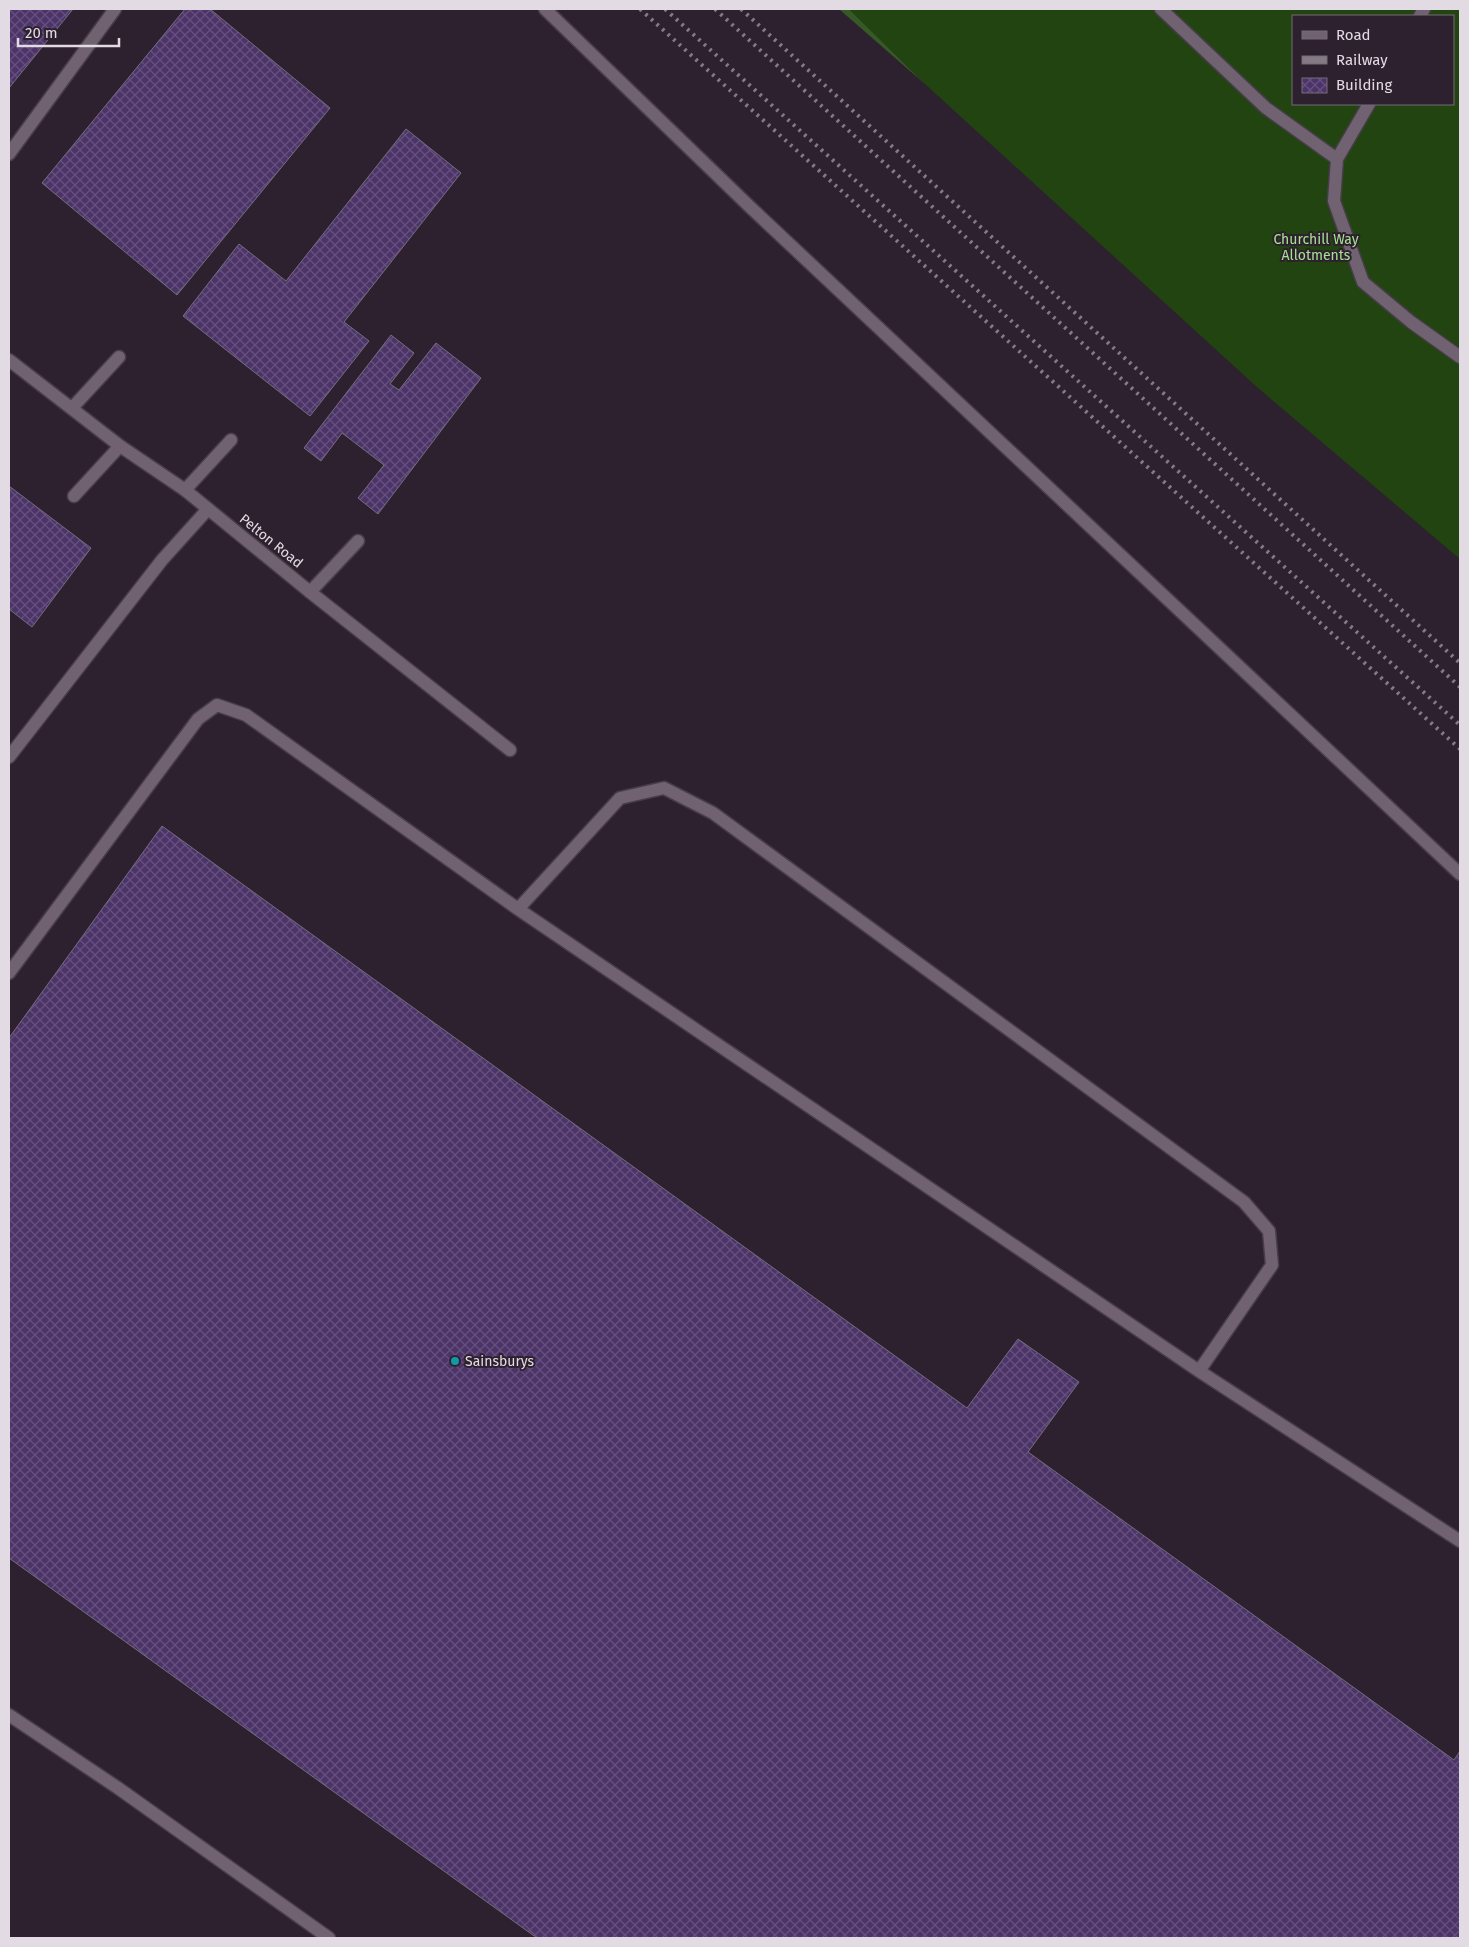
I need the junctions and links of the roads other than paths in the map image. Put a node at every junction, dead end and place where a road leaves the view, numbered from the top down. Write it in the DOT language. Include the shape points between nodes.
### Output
graph roads {
  1 [pos="115,9"];
  2 [pos="545,9"];
  3 [pos="1162,9"];
  4 [pos="1368,105"];
  5 [pos="9,154"];
  6 [pos="1337,159"];
  7 [pos="119,357"];
  8 [pos="1460,357"];
  9 [pos="9,360"];
  10 [pos="72,408"];
  11 [pos="231,440"];
  12 [pos="120,446"];
  13 [pos="185,490"];
  14 [pos="74,496"];
  15 [pos="208,510"];
  16 [pos="358,541"];
  17 [pos="310,592"];
  18 [pos="510,750"];
  19 [pos="9,757"];
  20 [pos="1460,874"];
  21 [pos="518,909"];
  22 [pos="9,973"];
  23 [pos="1200,1371"];
  24 [pos="1460,1540"];
  25 [pos="9,1716"];
  26 [pos="329,1938"];
  1 -- 5 [label="street"];
  2 -- 20 [label="street" via="749,206"];
  3 -- 6 [label="street" via="1266,108"];
  4 -- 6 [label="street"];
  6 -- 8 [label="street" via="1334,201 1363,282"];
  7 -- 10 [label="street"];
  9 -- 10 [label="street, Pelton Road"];
  10 -- 12 [label="street, Pelton Road"];
  11 -- 13 [label="street"];
  12 -- 13 [label="street, Pelton Road"];
  12 -- 14 [label="street"];
  13 -- 15 [label="street, Pelton Road"];
  15 -- 17 [label="street, Pelton Road"];
  15 -- 19 [label="street" via="162,560"];
  16 -- 17 [label="street"];
  17 -- 18 [label="street, Pelton Road"];
  21 -- 22 [label="street" via="246,715 217,705 198,719"];
  21 -- 23 [label="street"];
  21 -- 23 [label="street" via="620,798 664,788 713,813 1244,1202 1269,1231 1272,1265"];
  23 -- 24 [label="street"];
  25 -- 26 [label="street" via="118,1788"];
}
